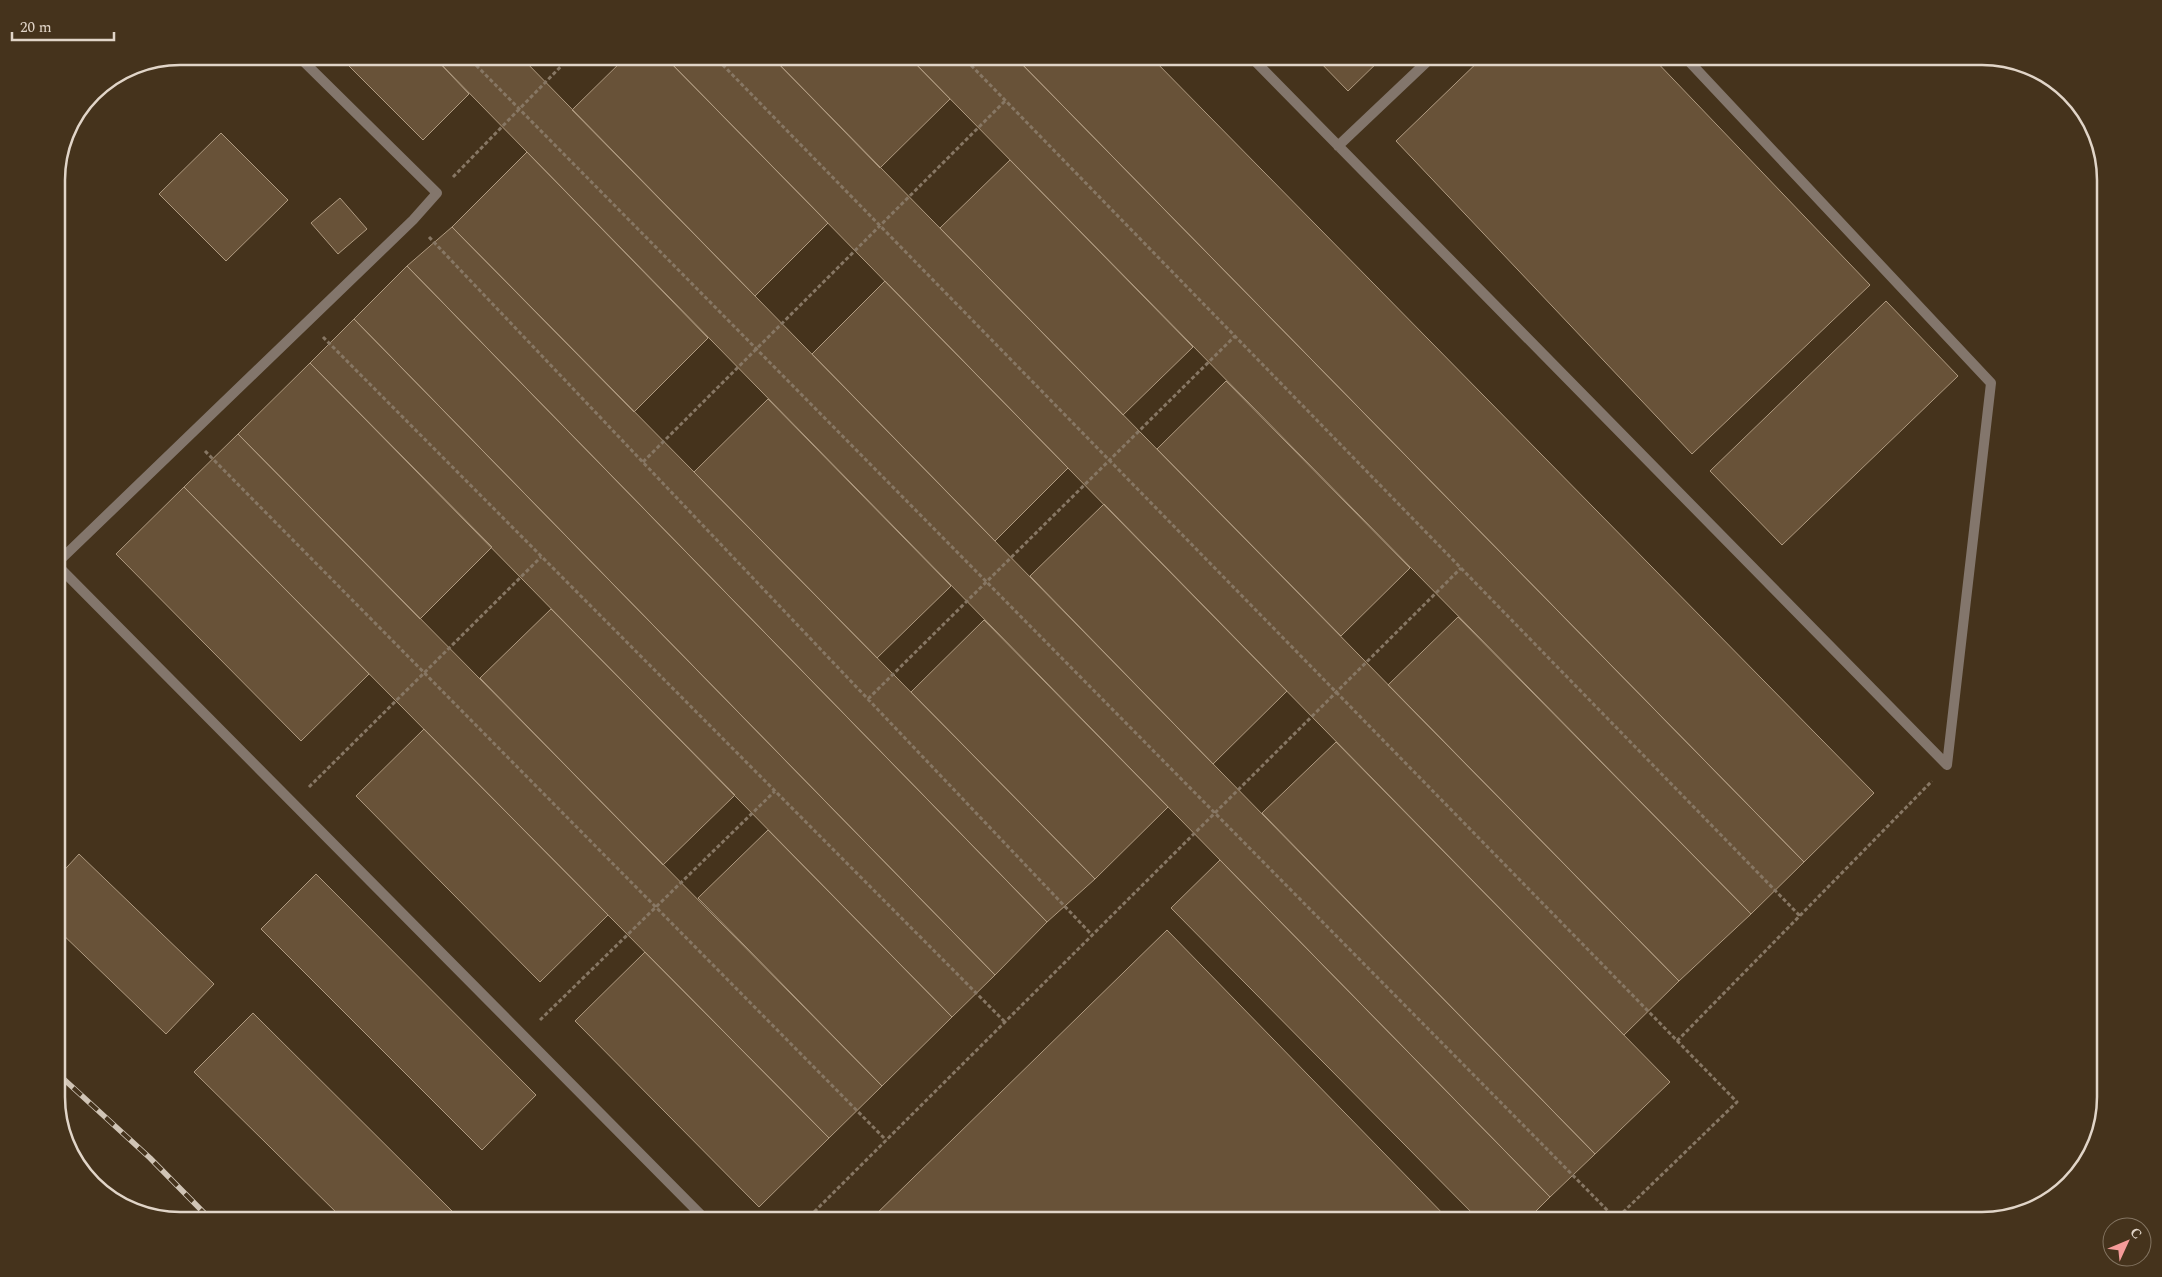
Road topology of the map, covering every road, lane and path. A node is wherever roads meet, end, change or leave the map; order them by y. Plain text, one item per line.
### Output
1 (307, 65) edge
2 (476, 65) edge
3 (562, 65) edge
4 (723, 65) edge
5 (971, 65) edge
6 (1259, 65) edge
7 (1424, 65) edge
8 (1692, 65) edge
9 (1006, 101) junction
10 (519, 109) junction
11 (1338, 146) junction
12 (437, 193) junction
13 (413, 220) junction
14 (880, 226) junction
15 (308, 322) junction
16 (1235, 336) junction
17 (756, 349) junction
18 (189, 435) junction
19 (1109, 460) junction
20 (643, 462) junction
21 (65, 555) edge
22 (542, 557) junction
23 (1461, 568) junction
24 (65, 573) edge
25 (986, 582) junction
26 (424, 673) junction
27 (1336, 692) junction
28 (868, 699) junction
29 (1947, 765) junction
30 (775, 791) junction
31 (293, 803) junction
32 (1215, 813) junction
33 (656, 907) junction
34 (1800, 916) junction
35 (1092, 935) junction
36 (1004, 1022) junction
37 (524, 1036) junction
38 (1677, 1041) junction
39 (886, 1140) junction
40 (698, 1212) edge
41 (814, 1212) edge
42 (1609, 1212) edge
43 (1623, 1212) edge

1 - 12 lane
2 - 10 path
3 - 10 path
4 - 14 path
5 - 9 path
6 - 11 lane
7 - 11 lane
8 - 29 lane
9 - 14 path
9 - 16 path
10 - 12 path
10 - 17 path
11 - 29 lane
12 - 13 lane
13 - 15 lane
13 - 20 path
14 - 17 path
14 - 19 path
15 - 18 lane
15 - 22 path
16 - 19 path
16 - 23 path
17 - 20 path
17 - 25 path
18 - 21 lane
18 - 26 path
19 - 25 path
19 - 27 path
20 - 28 path
22 - 26 path
22 - 30 path
23 - 27 path
23 - 34 path
24 - 31 lane
25 - 28 path
25 - 32 path
26 - 31 path
26 - 33 path
27 - 32 path
27 - 38 path
28 - 35 path
29 - 34 path
30 - 33 path
30 - 36 path
31 - 37 lane
32 - 35 path
32 - 42 path
33 - 37 path
33 - 39 path
34 - 38 path
35 - 36 path
36 - 39 path
37 - 40 lane
38 - 43 path
39 - 41 path

